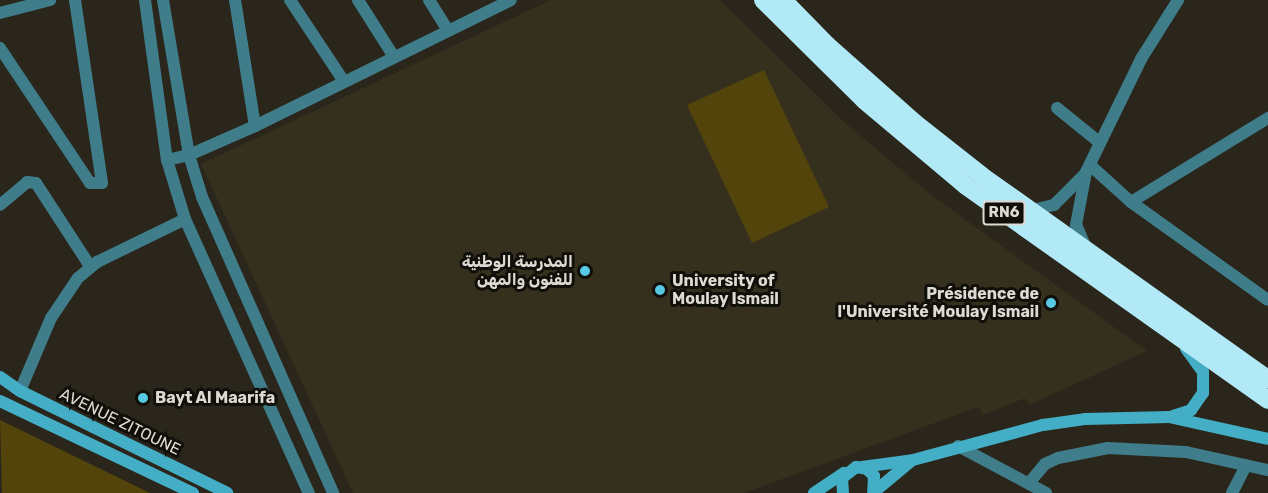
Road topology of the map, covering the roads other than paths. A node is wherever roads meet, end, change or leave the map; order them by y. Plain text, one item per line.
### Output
1 (50, 0) edge
2 (75, 0) edge
3 (145, 0) edge
4 (163, 0) edge
5 (235, 0) edge
6 (290, 0) edge
7 (358, 0) edge
8 (429, 0) edge
9 (511, 0) edge
10 (763, 0) edge
11 (783, 0) edge
12 (1178, 0) edge
13 (0, 13) edge
14 (448, 30) junction
15 (0, 48) edge
16 (394, 57) junction
17 (343, 80) junction
18 (1057, 108) dead end
19 (1266, 121) edge
20 (255, 126) junction
21 (1100, 142) junction
22 (189, 155) junction
23 (167, 160) junction
24 (1088, 168) junction
25 (1131, 202) junction
26 (0, 204) edge
27 (1032, 210) junction
28 (185, 219) junction
29 (1088, 250) junction
30 (90, 266) junction
31 (1268, 300) edge
32 (1171, 332) junction
33 (0, 376) edge
34 (1268, 379) edge
35 (20, 391) junction
36 (1268, 400) edge
37 (0, 401) edge
38 (1169, 417) junction
39 (1268, 439) edge
40 (958, 446) junction
41 (913, 460) junction
42 (1246, 465) junction
43 (861, 467) junction
44 (1268, 470) edge
45 (845, 472) junction
46 (1029, 483) junction
47 (874, 492) edge
48 (193, 493) edge
49 (227, 493) edge
50 (309, 493) edge
51 (333, 493) edge
52 (814, 493) edge
53 (843, 493) edge
54 (1046, 493) edge
55 (1232, 493) edge

1 - 13 street
2 - 15 street
3 - 23 street
4 - 22 street
5 - 20 street
6 - 17 street
7 - 16 street
8 - 14 street
9 - 14 street
10 - 32 highway, RN6
11 - 27 highway, RN6
12 - 21 street
14 - 16 street
16 - 17 street
17 - 20 street
18 - 21 street
19 - 25 street
20 - 22 street
21 - 24 street
22 - 23 street
22 - 51 street
23 - 28 street
24 - 25 street
24 - 27 street
24 - 29 street
25 - 31 street
26 - 30 street
27 - 29 highway, RN6
28 - 30 street
28 - 50 street
29 - 34 highway, RN6
30 - 35 street
32 - 36 highway, RN6
32 - 38 street
33 - 35 street, AVENUE ZITOUNE
35 - 49 street, AVENUE ZITOUNE
37 - 48 street, AVENUE ZITOUNE
38 - 39 street
38 - 40 street
40 - 41 street
40 - 46 street
41 - 43 street
41 - 47 street
42 - 44 street
42 - 46 street
42 - 55 street
43 - 45 street
43 - 47 street
45 - 52 street
45 - 53 street
46 - 54 street

